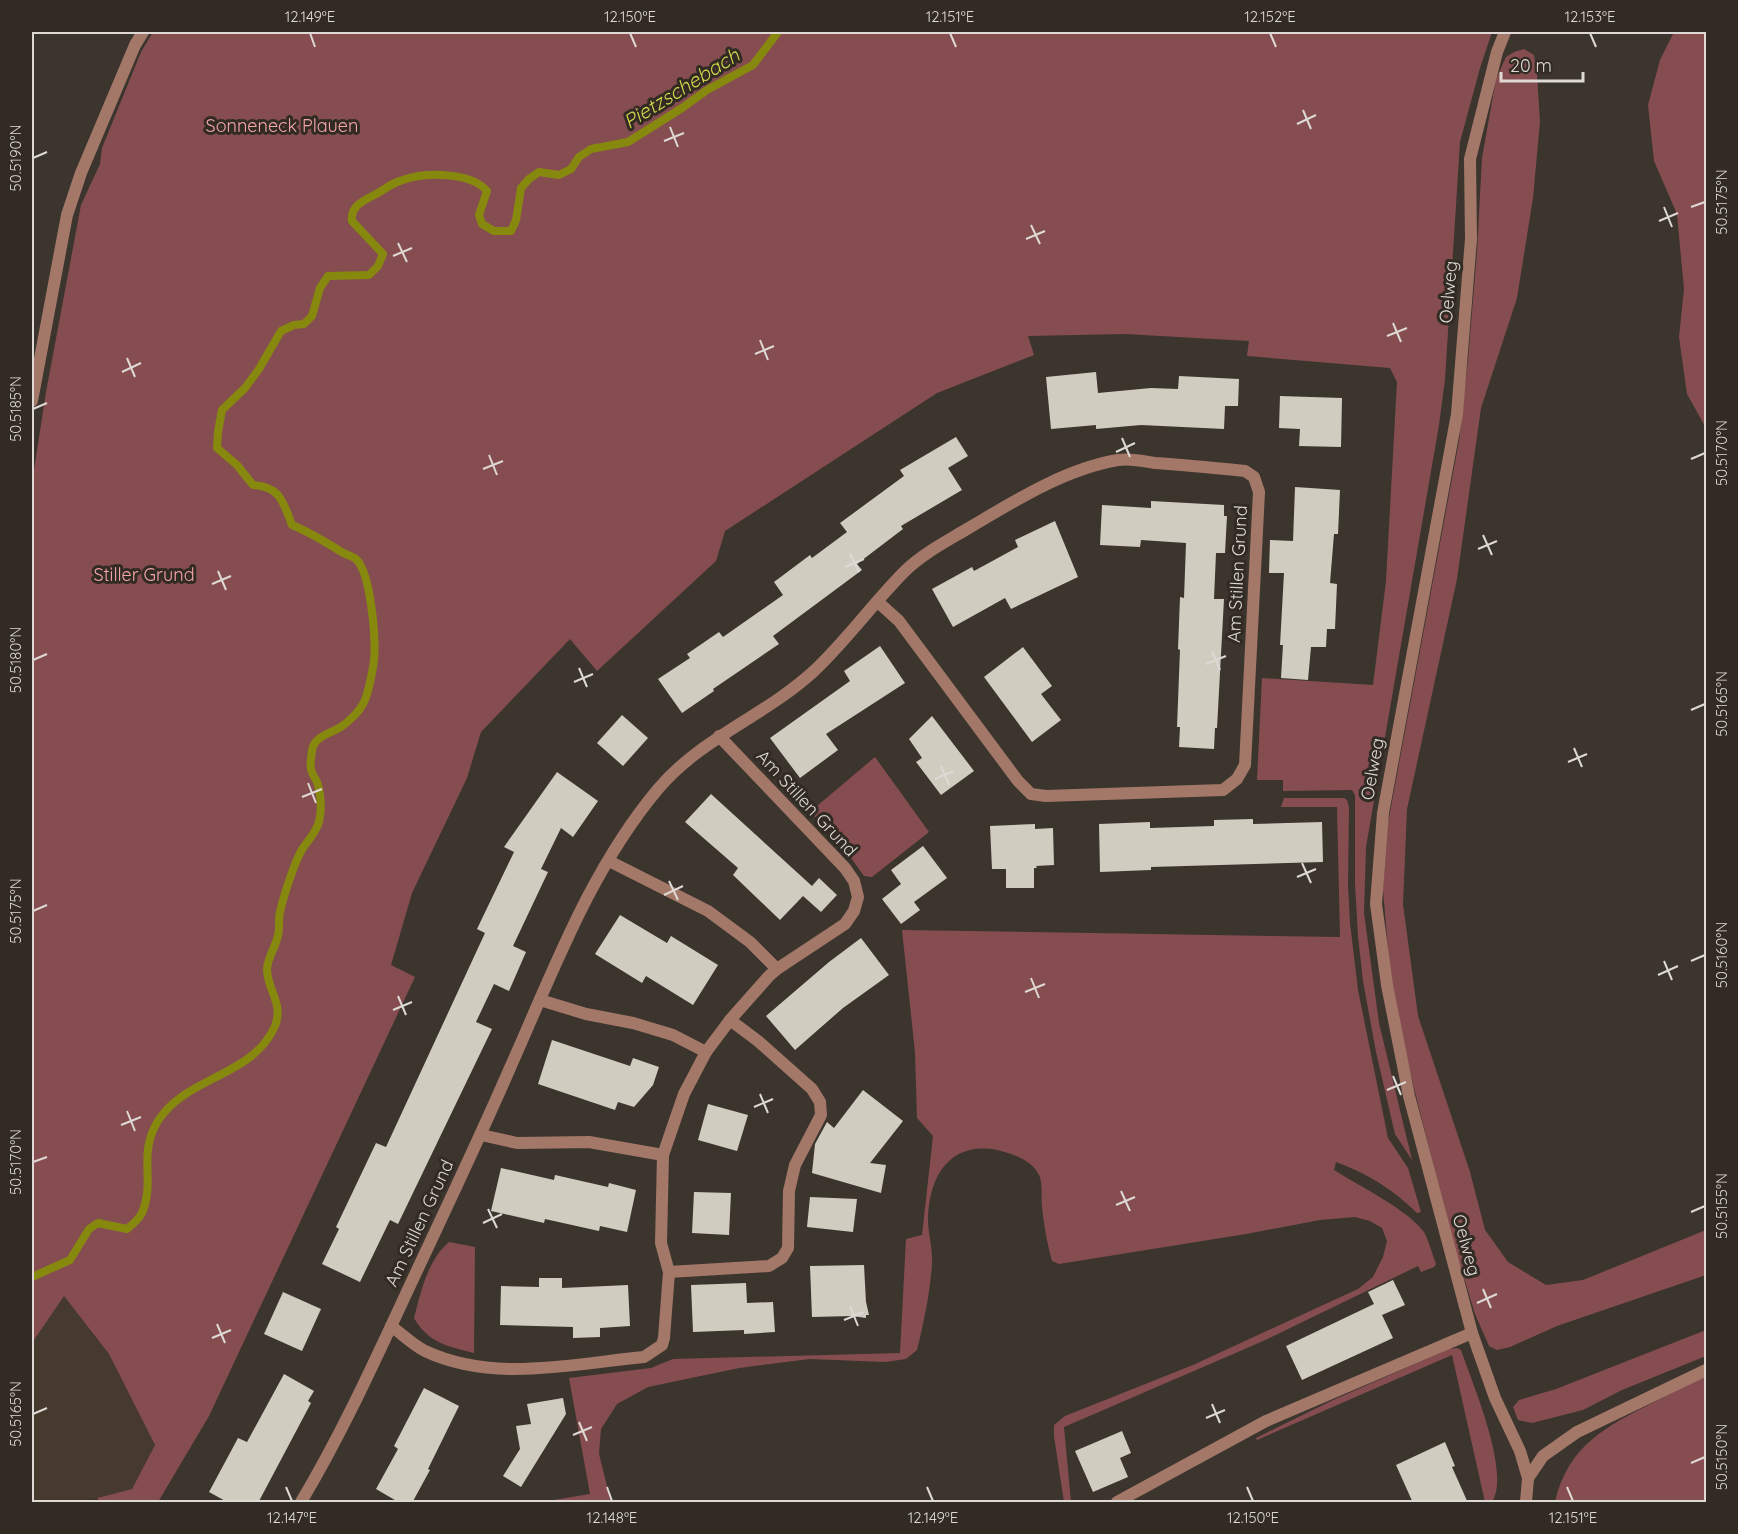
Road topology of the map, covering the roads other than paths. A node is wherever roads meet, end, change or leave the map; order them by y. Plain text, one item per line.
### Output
1 (143, 32) edge
2 (1505, 32) edge
3 (32, 401) edge
4 (878, 602) junction
5 (719, 736) junction
6 (609, 861) junction
7 (777, 969) junction
8 (540, 1000) junction
9 (730, 1020) junction
10 (706, 1052) junction
11 (481, 1135) junction
12 (663, 1155) junction
13 (669, 1272) junction
14 (391, 1326) junction
15 (1472, 1334) junction
16 (1707, 1370) edge
17 (1528, 1478) junction
18 (301, 1503) edge
19 (1117, 1503) edge
20 (1526, 1503) edge

1 - 3 street
2 - 15 street, Oelweg
4 - 4 street, Am Stillen Grund
4 - 5 street, Am Stillen Grund
5 - 6 street, Am Stillen Grund
5 - 7 street, Am Stillen Grund
6 - 7 street
6 - 8 street, Am Stillen Grund
7 - 9 street, Am Stillen Grund
8 - 10 street
8 - 11 street, Am Stillen Grund
9 - 10 street, Am Stillen Grund
9 - 13 street
10 - 12 street, Am Stillen Grund
11 - 12 street
11 - 14 street, Am Stillen Grund
12 - 13 street, Am Stillen Grund
13 - 14 street, Am Stillen Grund
14 - 18 street, Am Stillen Grund
15 - 17 street, Oelweg
15 - 19 street
16 - 17 street
17 - 20 street, Oelweg

